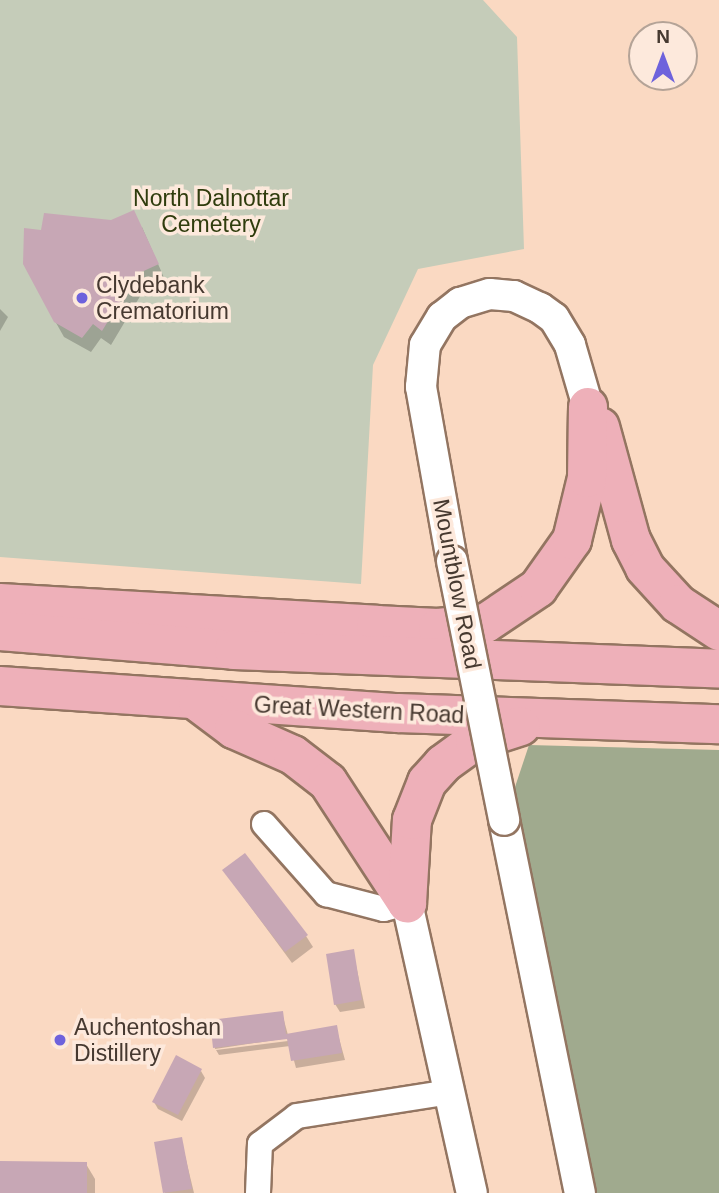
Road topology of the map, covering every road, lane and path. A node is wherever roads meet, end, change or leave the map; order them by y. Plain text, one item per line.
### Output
1 (588, 407) junction
2 (0, 603) edge
3 (0, 631) edge
4 (719, 631) edge
5 (719, 669) edge
6 (0, 686) edge
7 (197, 701) junction
8 (544, 719) junction
9 (719, 724) edge
10 (264, 824) dead end
11 (407, 903) junction
12 (450, 1091) junction
13 (258, 1193) edge
14 (472, 1193) edge
15 (580, 1193) edge

1 - 2 main road
1 - 4 main road
1 - 15 street, Mountblow Road, bridge
3 - 5 main road
6 - 7 main road, Great Western Road
7 - 8 main road, Great Western Road
7 - 11 main road
8 - 9 main road, Great Western Road
8 - 11 main road
10 - 11 street
11 - 12 street
12 - 13 street
12 - 14 street

